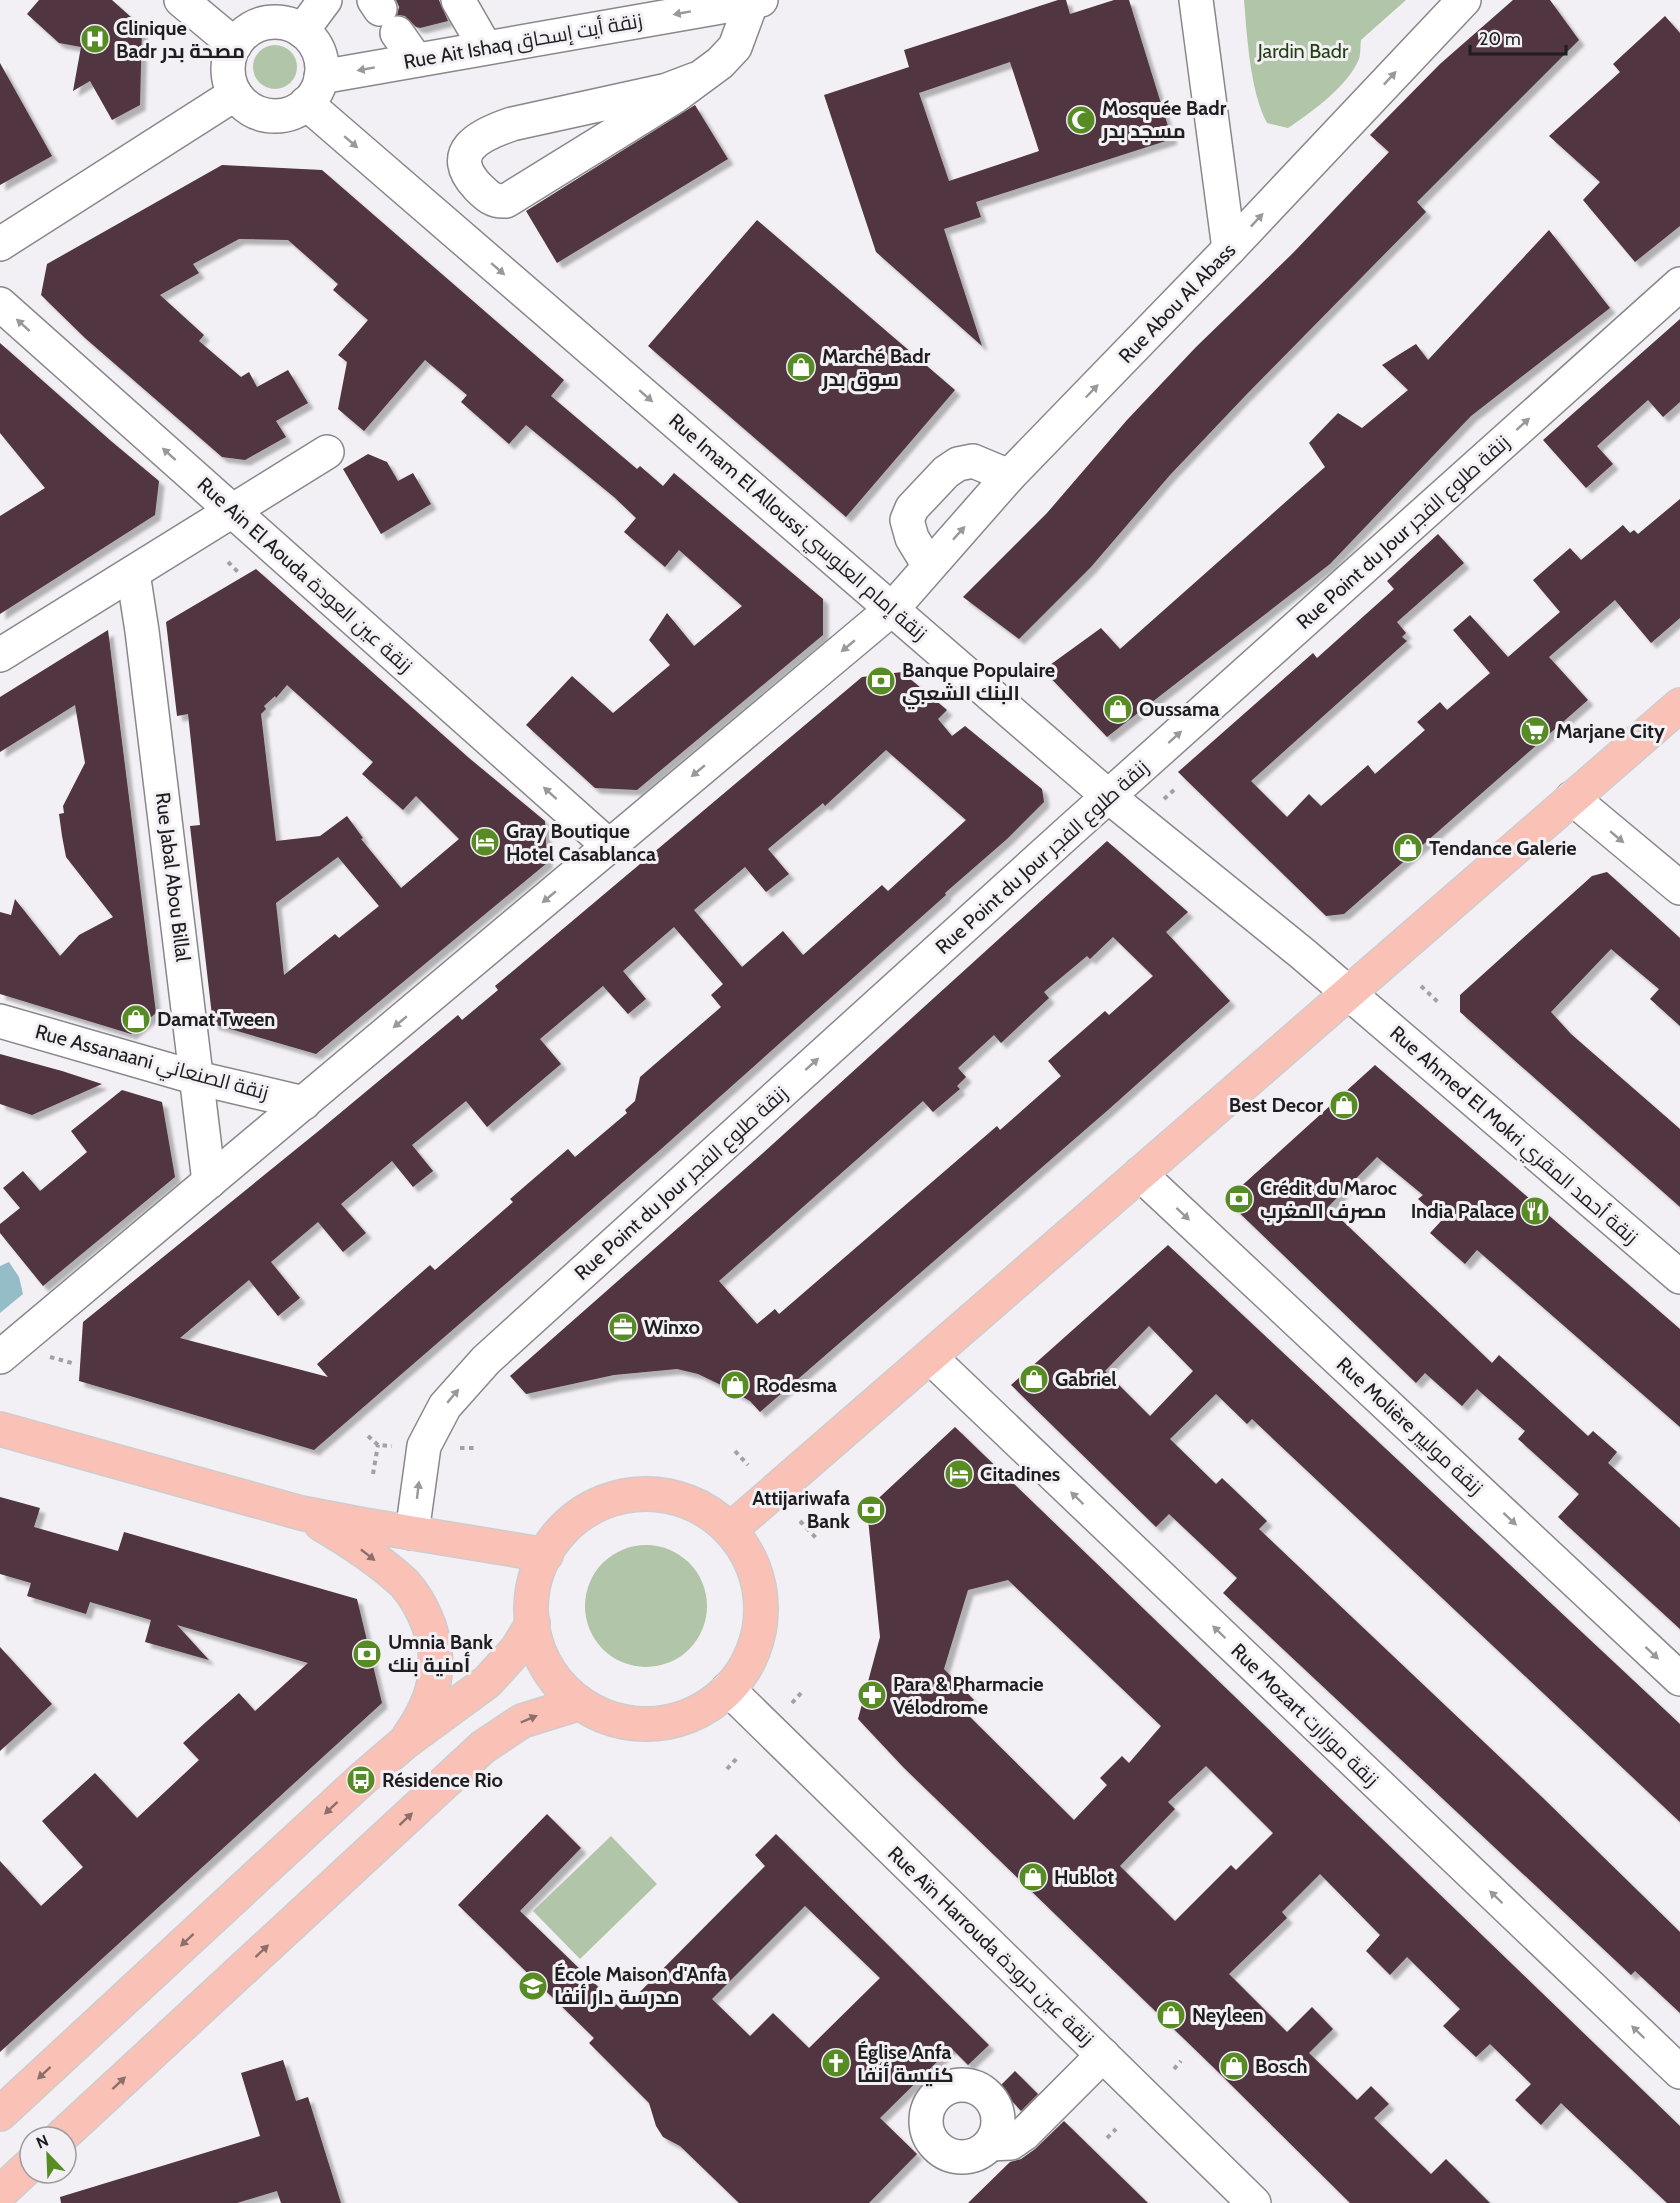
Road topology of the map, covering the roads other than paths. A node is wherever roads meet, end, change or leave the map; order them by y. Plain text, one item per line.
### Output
1 (181, 0) edge
2 (325, 0) edge
3 (458, 0) edge
4 (1196, 0) edge
5 (1464, 0) edge
6 (756, 1) edge
7 (384, 14) edge
8 (302, 31) junction
9 (235, 45) junction
10 (485, 47) junction
11 (416, 60) junction
12 (696, 79) junction
13 (314, 90) junction
14 (235, 94) junction
15 (0, 244) edge
16 (1229, 249) junction
17 (1680, 284) edge
18 (0, 304) edge
19 (327, 452) dead end
20 (1009, 476) junction
21 (234, 510) junction
22 (929, 566) junction
23 (133, 573) junction
24 (892, 608) junction
25 (0, 655) edge
26 (1680, 705) edge
27 (1108, 796) junction
28 (1572, 798) junction
29 (609, 846) junction
30 (1680, 888) edge
31 (1349, 993) junction
32 (0, 1021) edge
33 (197, 1078) junction
34 (304, 1103) junction
35 (1140, 1174) junction
36 (209, 1182) junction
37 (1680, 1277) edge
38 (0, 1357) edge
39 (930, 1357) junction
40 (0, 1429) edge
41 (301, 1513) junction
42 (730, 1530) junction
43 (412, 1533) junction
44 (546, 1555) junction
45 (533, 1623) junction
46 (1680, 1679) edge
47 (728, 1689) junction
48 (580, 1703) junction
49 (404, 1743) junction
50 (1103, 2055) junction
51 (1680, 2072) edge
52 (0, 2114) edge
53 (74, 2125) edge
54 (990, 2144) dead end
55 (18, 2176) edge
56 (0, 2193) edge
57 (1254, 2203) edge

1 - 9 street
2 - 8 street
3 - 10 street
4 - 16 street
16 -> 5 street, Rue Abou Al Abass
6 -> 10 street, Rue Ait Ishaq زنقة أيت إسحاق
6 - 12 street
7 - 11 street
8 - 9 street
8 - 13 street
9 - 14 street
10 - 11 street, Rue Ait Ishaq زنقة أيت إسحاق
11 -> 13 street, Rue Ait Ishaq زنقة أيت إسحاق
12 - 12 street
13 - 14 street
13 -> 24 street, Rue Imam El Alloussi زنقة إمام العلوسي
14 - 15 street
20 -> 16 street, Rue Abou Al Abass
27 -> 17 street, Rue Point du Jour زنقة طلوع الفجر
21 -> 18 street, Rue Ain El Aouda زنقة عين العودة
19 - 21 street
22 -> 20 street, Rue Abou Al Abass
20 - 22 street
21 - 23 street
29 -> 21 street, Rue Ain El Aouda زنقة عين العودة
22 - 24 street, Rue Abou Al Abass
23 - 25 street
23 - 33 street, Rue Jabal Abou Billal
24 - 27 street, Rue Imam El Alloussi زنقة إمام العلوسي
24 -> 29 street, Rue Abou Al Abass
26 - 28 main road
27 - 31 street, Rue Imam El Alloussi زنقة إمام العلوسي
43 -> 27 street, Rue Point du Jour زنقة طلوع الفجر
28 -> 30 street
28 - 31 main road
29 -> 34 street, Rue Abou Al Abass
31 - 35 main road
31 - 37 street, Rue Ahmed El Mokri زنقة أحمد المقري
32 - 33 street, Rue Assanaani زنقة الصنعاني
33 - 34 street, Rue Assanaani زنقة الصنعاني
33 - 36 street, Rue Jabal Abou Billal
34 - 36 street, Rue Abou Al Abass
35 - 39 main road
35 -> 46 street, Rue Molière زنقة موليير
36 - 38 street, Rue Abou Al Abass
39 - 42 main road
51 -> 39 street, Rue Mozart زنقة موزارت
40 - 41 main road
41 - 43 main road
41 -> 49 main road
42 - 44 main road
42 - 47 main road
43 - 44 main road
44 - 45 main road
45 - 48 main road
45 - 49 main road
47 - 48 main road
47 - 50 street, Rue Aïn Harrouda زنقة عين حرودة
53 -> 48 main road
49 -> 52 main road
50 - 54 street
50 - 57 street, Rue Aïn Harrouda زنقة عين حرودة
55 - 56 main road

